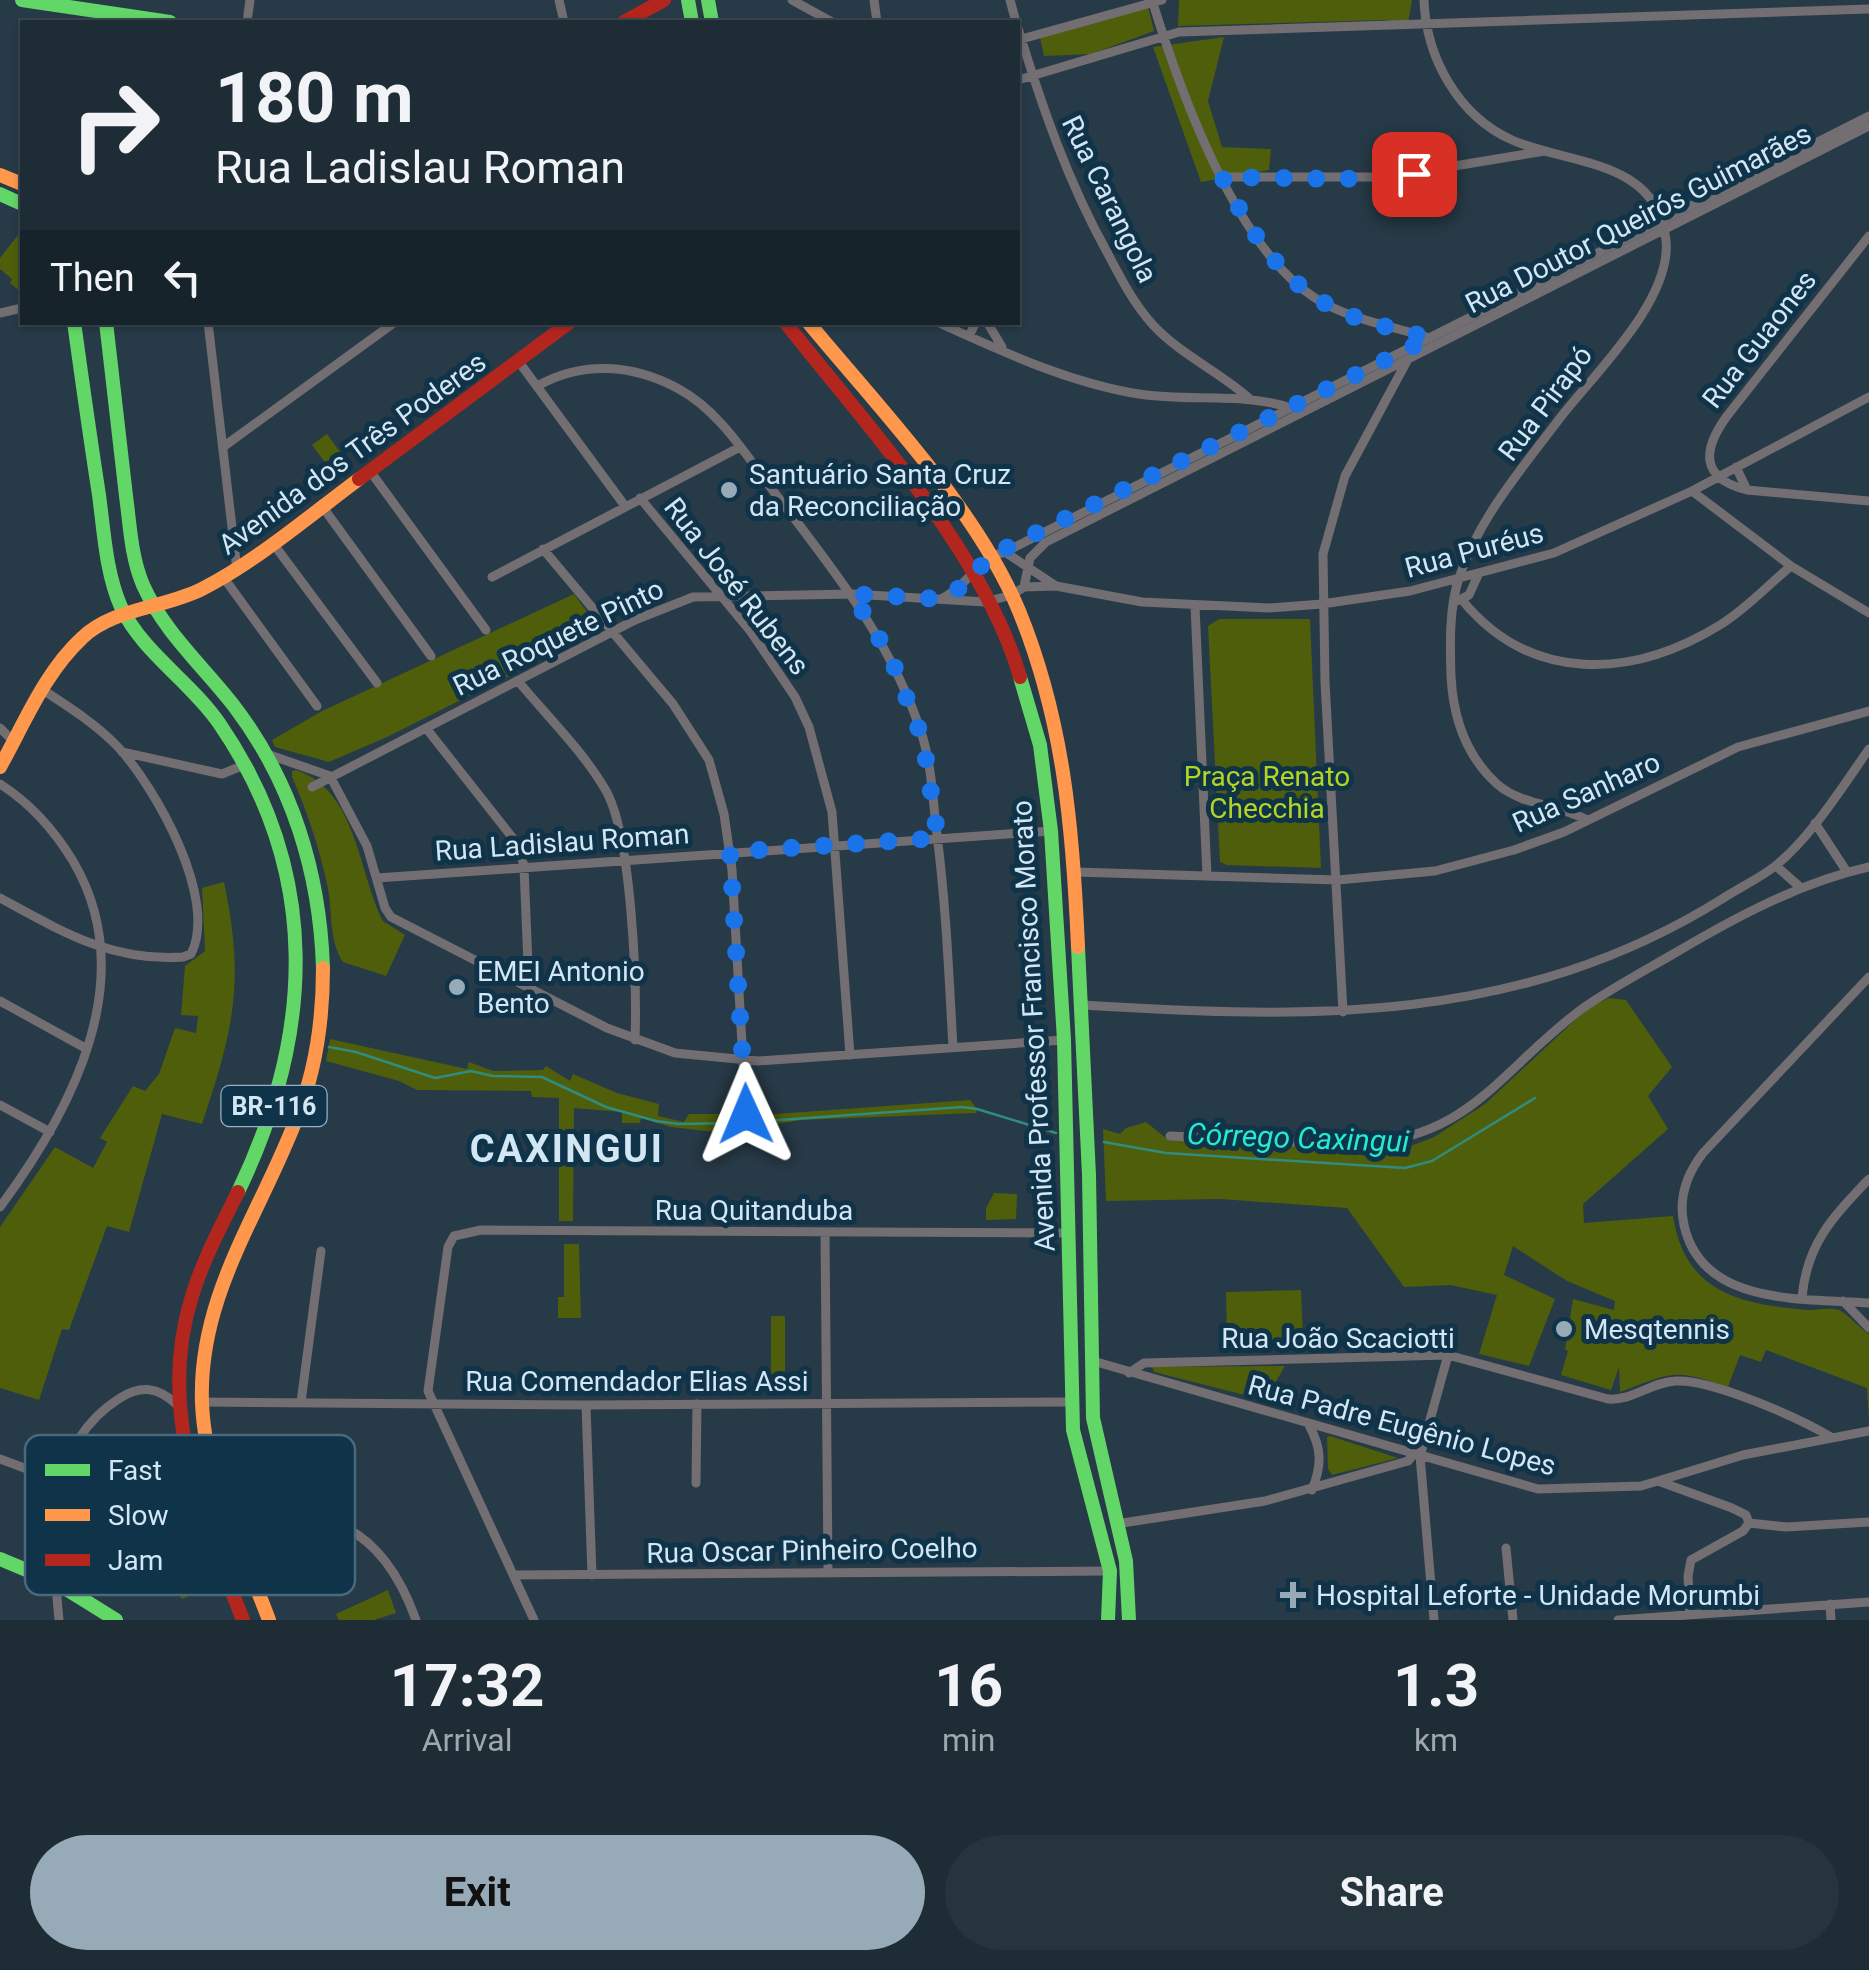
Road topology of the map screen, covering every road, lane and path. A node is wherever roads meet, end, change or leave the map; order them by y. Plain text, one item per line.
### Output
1 (22, 0) edge
2 (664, 0) edge
3 (792, 0) edge
4 (874, 0) edge
5 (1424, 0) edge
6 (1156, 1) edge
7 (1869, 9) edge
8 (876, 18) edge
9 (157, 20) edge
10 (628, 20) edge
11 (828, 20) edge
12 (1425, 23) junction
13 (1164, 35) junction
14 (1020, 40) edge
15 (1020, 43) edge
16 (1030, 76) junction
17 (1020, 79) edge
18 (1869, 116) edge
19 (1869, 126) edge
20 (1548, 151) junction
21 (1222, 177) junction
22 (1663, 227) junction
23 (1869, 236) edge
24 (74, 325) edge
25 (106, 325) edge
26 (208, 325) edge
27 (391, 325) edge
28 (566, 325) edge
29 (788, 325) edge
30 (810, 325) edge
31 (947, 325) edge
32 (974, 325) edge
33 (989, 325) edge
34 (969, 336) junction
35 (1434, 341) junction
36 (1004, 350) junction
37 (1409, 355) junction
38 (518, 362) junction
39 (1375, 371) junction
40 (538, 385) junction
41 (1390, 396) junction
42 (1869, 397) edge
43 (1255, 400) junction
44 (1292, 411) junction
45 (1276, 414) junction
46 (740, 446) junction
47 (223, 448) junction
48 (1736, 467) junction
49 (370, 471) junction
50 (1719, 476) junction
51 (1692, 490) junction
52 (1747, 490) junction
53 (640, 498) junction
54 (1869, 501) edge
55 (322, 506) junction
56 (625, 506) junction
57 (272, 542) junction
58 (543, 549) junction
59 (998, 554) junction
60 (1791, 566) junction
61 (1026, 567) junction
62 (975, 572) junction
63 (231, 574) junction
64 (1479, 574) junction
65 (492, 577) dead end
66 (1458, 579) junction
67 (1056, 586) junction
68 (1018, 591) junction
69 (717, 594) junction
70 (852, 594) junction
71 (941, 599) junction
72 (991, 601) junction
73 (1458, 601) junction
74 (1322, 604) junction
75 (1195, 606) junction
76 (154, 608) junction
77 (1869, 613) edge
78 (126, 616) junction
79 (486, 630) dead end
80 (614, 632) junction
81 (432, 656) dead end
82 (518, 681) junction
83 (376, 684) dead end
84 (43, 690) junction
85 (317, 706) dead end
86 (1869, 711) edge
87 (0, 728) edge
88 (426, 728) junction
89 (14, 742) junction
90 (1869, 749) edge
91 (122, 752) junction
92 (265, 753) junction
93 (244, 764) junction
94 (0, 767) edge
95 (330, 776) junction
96 (0, 784) edge
97 (312, 788) dead end
98 (1588, 820) junction
99 (1815, 822) junction
100 (1051, 831) junction
101 (938, 838) junction
102 (834, 845) junction
103 (730, 852) junction
104 (624, 860) junction
105 (524, 866) junction
106 (1776, 866) junction
107 (1869, 867) edge
108 (1075, 872) junction
109 (1846, 872) junction
110 (1207, 876) junction
111 (377, 878) junction
112 (1338, 880) junction
113 (1801, 888) junction
114 (0, 898) edge
115 (1691, 918) junction
116 (1701, 937) junction
117 (102, 950) junction
118 (1869, 977) edge
119 (529, 989) junction
120 (0, 1001) edge
121 (1082, 1005) junction
122 (1343, 1012) junction
123 (635, 1040) junction
124 (1064, 1040) junction
125 (953, 1048) junction
126 (88, 1049) junction
127 (850, 1056) junction
128 (746, 1061) junction
129 (0, 1105) edge
130 (746, 1114) dead end
131 (50, 1132) junction
132 (1170, 1136) dead end
133 (1869, 1179) edge
134 (0, 1207) edge
135 (825, 1233) junction
136 (1068, 1233) junction
137 (321, 1251) dead end
138 (1802, 1297) junction
139 (1843, 1301) junction
140 (1869, 1304) edge
141 (1869, 1328) edge
142 (1448, 1355) junction
143 (1092, 1360) junction
144 (1129, 1373) junction
145 (202, 1402) junction
146 (301, 1402) junction
147 (433, 1402) junction
148 (1072, 1402) junction
149 (696, 1404) junction
150 (826, 1404) junction
151 (586, 1405) junction
152 (178, 1406) junction
153 (1309, 1425) junction
154 (1326, 1430) junction
155 (1869, 1430) edge
156 (83, 1435) edge
157 (183, 1435) edge
158 (206, 1435) edge
159 (1831, 1437) junction
160 (1417, 1456) junction
161 (0, 1459) edge
162 (25, 1468) edge
163 (1658, 1481) junction
164 (696, 1483) dead end
165 (1329, 1485) junction
166 (1312, 1490) junction
167 (1118, 1522) junction
168 (1750, 1522) junction
169 (1869, 1522) edge
170 (355, 1533) edge
171 (1102, 1534) junction
172 (1506, 1548) dead end
173 (0, 1558) edge
174 (25, 1569) edge
175 (828, 1570) junction
176 (1110, 1570) junction
177 (514, 1575) junction
178 (592, 1575) junction
179 (57, 1595) edge
180 (77, 1595) edge
181 (234, 1595) edge
182 (258, 1595) edge
183 (1869, 1602) edge
184 (1830, 1604) junction
185 (1690, 1614) junction
186 (1731, 1616) edge
187 (59, 1620) edge
188 (116, 1620) edge
189 (244, 1620) edge
190 (268, 1620) edge
191 (416, 1620) edge
192 (534, 1620) edge
193 (1108, 1620) edge
194 (1128, 1620) edge
195 (1434, 1620) edge
196 (1513, 1620) edge
197 (1618, 1620) edge
198 (1630, 1620) edge
199 (1831, 1620) edge

1 - 9 main road
2 - 10 main road
3 - 11 street
4 - 8 street
5 - 12 street
6 - 13 street
6 - 14 street
7 - 12 street
12 - 13 street
12 - 20 street
13 - 16 street
13 - 21 street
15 - 16 street, Rua Carangola
16 - 17 street
16 - 43 street, Rua Carangola
18 - 22 street, Rua Doutor Queirós Guimarães
19 - 22 street, Rua Doutor Queirós Guimarães
20 - 21 street
20 - 22 street
21 - 35 street
22 - 35 street, Rua Doutor Queirós Guimarães
22 - 66 street, Rua Pirapó
23 - 50 street, Rua Guaones
24 - 78 main road, BR-116
25 - 76 main road, BR-116
26 - 47 street
27 - 47 street
28 - 38 main road, Avenida dos Três Poderes
29 - 62 main road, Avenida Professor Francisco Morato
30 - 59 main road, Avenida Professor Francisco Morato
31 - 34 street
32 - 34 street
33 - 36 street
34 - 36 street
35 - 37 street, Rua Doutor Queirós Guimarães
36 - 43 street
37 - 39 street, Rua Doutor Queirós Guimarães
37 - 41 street
38 - 40 street
38 - 49 main road, Avenida dos Três Poderes
39 - 41 street
39 - 44 street, Rua Doutor Queirós Guimarães
40 - 46 street
40 - 56 street
41 - 74 street
42 - 48 street, Rua Puréus
43 - 44 street
43 - 45 street, Rua Carangola
44 - 45 street, Rua Doutor Queirós Guimarães
44 - 61 street, Rua Doutor Queirós Guimarães
45 - 59 street, Rua Doutor Queirós Guimarães
46 - 53 street
46 - 70 street
47 - 63 street
48 - 50 street, Rua Puréus
48 - 52 street
49 - 55 main road, Avenida dos Três Poderes
49 - 79 street
50 - 51 street, Rua Puréus
50 - 52 street
51 - 60 street
51 - 64 street, Rua Puréus
52 - 54 street
53 - 56 street
53 - 69 street, Rua José Rubens
55 - 57 main road, Avenida dos Três Poderes
55 - 81 street
56 - 58 street
57 - 63 main road, Avenida dos Três Poderes
57 - 83 street
58 - 65 street
58 - 80 street
59 - 61 street, Rua Puréus
59 - 62 street
59 - 68 main road, Avenida Professor Francisco Morato
60 - 73 street
60 - 77 street
61 - 67 street, Rua Puréus
61 - 68 street
62 - 71 street
62 - 72 main road, Avenida Professor Francisco Morato
63 - 76 main road, Avenida dos Três Poderes
63 - 85 street
64 - 66 street, Rua Puréus
64 - 73 street, Rua Pirapó
66 - 73 street, Rua Pirapó
66 - 74 street, Rua Puréus
67 - 68 street, Rua Puréus
67 - 75 street, Rua Puréus
68 - 72 street, Rua Roquete Pinto
68 - 108 main road, Avenida Professor Francisco Morato
69 - 70 street, Rua Roquete Pinto
69 - 80 street, Rua Roquete Pinto
69 - 102 street, Rua José Rubens
70 - 71 street, Rua Roquete Pinto
70 - 101 street
71 - 72 street, Rua Roquete Pinto
72 - 100 main road, Avenida Professor Francisco Morato
73 - 98 street, Rua Pirapó
74 - 75 street, Rua Puréus
74 - 112 street
75 - 110 street
76 - 78 main road, Avenida dos Três Poderes
76 - 92 main road, BR-116
78 - 84 main road, Avenida dos Três Poderes
78 - 93 main road, BR-116
80 - 82 street, Rua Roquete Pinto
80 - 103 street
82 - 88 street, Rua Roquete Pinto
82 - 104 street
84 - 89 main road, Avenida dos Três Poderes
84 - 91 street
86 - 98 street, Rua Sanharo
87 - 89 street
88 - 95 street, Rua Roquete Pinto
88 - 105 street
89 - 94 main road, Avenida dos Três Poderes
90 - 99 street
91 - 93 street
91 - 117 street
92 - 95 street
92 - 145 main road, BR-116
93 - 152 main road, BR-116
95 - 97 street, Rua Roquete Pinto
95 - 111 street
96 - 117 street
98 - 112 street, Rua Sanharo
99 - 106 street
99 - 109 street
100 - 101 street, Rua Ladislau Roman
100 - 124 main road, Avenida Professor Francisco Morato
101 - 102 street, Rua Ladislau Roman
101 - 125 street
102 - 103 street, Rua Ladislau Roman
102 - 127 street, Rua José Rubens
103 - 104 street, Rua Ladislau Roman
103 - 128 street
104 - 105 street, Rua Ladislau Roman
104 - 123 street
105 - 111 street, Rua Ladislau Roman
105 - 119 street
106 - 113 street
106 - 115 street
107 - 109 street
108 - 110 street, Rua Sanharo
108 - 121 main road, Avenida Professor Francisco Morato
109 - 113 street
110 - 112 street, Rua Sanharo
111 - 119 street
112 - 122 street
113 - 116 street
114 - 117 street
115 - 116 street
115 - 122 street
116 - 132 street
117 - 126 street
118 - 138 street
119 - 123 street
120 - 126 street
121 - 122 street
121 - 143 main road, Avenida Professor Francisco Morato
123 - 128 street
124 - 125 street
124 - 136 main road, Avenida Professor Francisco Morato
125 - 127 street
126 - 131 street
127 - 128 street
128 - 130 street
129 - 131 street
131 - 134 street
133 - 138 street
135 - 136 street, Rua Quitanduba
135 - 147 street, Rua Quitanduba
135 - 150 street
136 - 148 main road, Avenida Professor Francisco Morato
137 - 146 street
138 - 139 street
139 - 140 street
139 - 141 street
142 - 144 street, Rua João Scaciotti
142 - 159 street, Rua João Scaciotti
142 - 160 street
143 - 144 street, Rua Padre Eugênio Lopes
143 - 167 main road, Avenida Professor Francisco Morato
144 - 153 street, Rua Padre Eugênio Lopes
145 - 146 street, Rua Comendador Elias Assi
145 - 158 main road, BR-116
146 - 147 street, Rua Comendador Elias Assi
147 - 151 street, Rua Comendador Elias Assi
147 - 177 street
148 - 150 street, Rua Comendador Elias Assi
148 - 171 main road, Avenida Professor Francisco Morato
149 - 150 street, Rua Comendador Elias Assi
149 - 151 street, Rua Comendador Elias Assi
149 - 164 street
150 - 175 street
151 - 178 street
152 - 156 street
152 - 157 main road, BR-116
153 - 154 street, Rua Padre Eugênio Lopes
153 - 166 street
154 - 160 street, Rua Padre Eugênio Lopes
154 - 165 street
155 - 159 street
159 - 163 street
160 - 163 street, Rua Padre Eugênio Lopes
160 - 165 street
160 - 195 street
161 - 162 street
163 - 168 street, Rua Padre Eugênio Lopes
165 - 166 street
166 - 167 street
167 - 171 street
167 - 194 main road, Avenida Professor Francisco Morato
168 - 169 street
168 - 185 street
170 - 191 street
171 - 176 main road, Avenida Professor Francisco Morato
172 - 196 street
173 - 174 main road
175 - 176 street, Rua Oscar Pinheiro Coelho
175 - 178 street, Rua Oscar Pinheiro Coelho
176 - 193 main road, Avenida Professor Francisco Morato
177 - 178 street, Rua Oscar Pinheiro Coelho
177 - 192 street
179 - 187 street
180 - 188 main road
181 - 189 main road, BR-116
182 - 190 main road, BR-116
183 - 184 street
184 - 186 street
184 - 199 street
185 - 186 street
185 - 198 street
197 - 198 street

